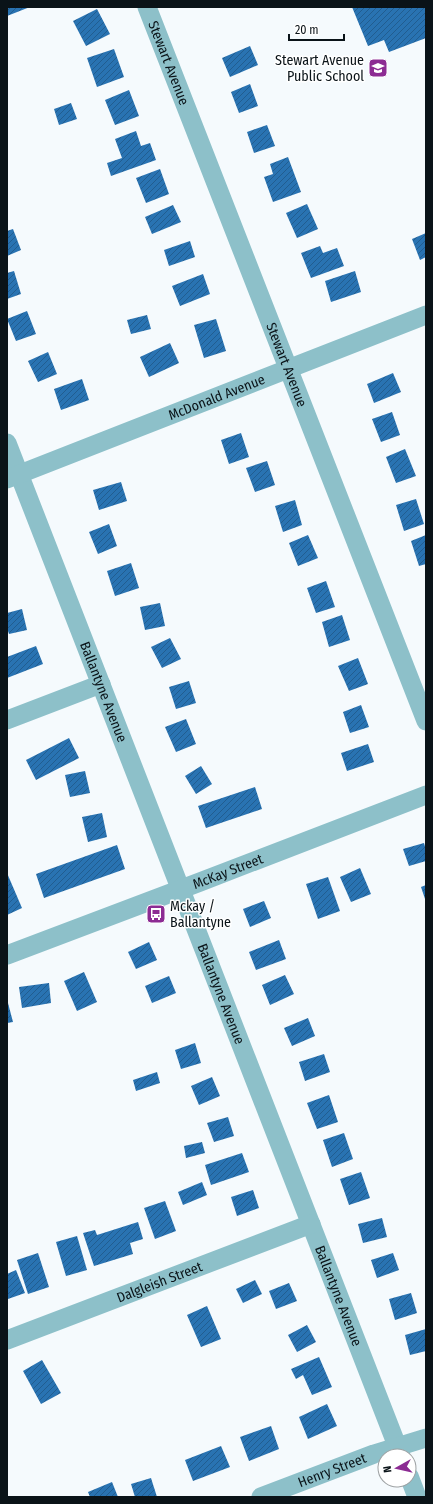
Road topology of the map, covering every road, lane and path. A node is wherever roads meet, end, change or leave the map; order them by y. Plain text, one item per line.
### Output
1 (147, 7) edge
2 (426, 315) edge
3 (289, 369) junction
4 (7, 443) edge
5 (13, 476) edge
6 (101, 684) junction
7 (7, 720) edge
8 (426, 722) edge
9 (426, 795) edge
10 (180, 889) junction
11 (7, 955) edge
12 (311, 1224) junction
13 (7, 1340) edge
14 (426, 1438) edge
15 (398, 1448) edge
16 (407, 1448) edge
17 (377, 1454) edge
18 (261, 1497) edge

1 - 3 street, Stewart Avenue
2 - 3 street, McDonald Avenue
3 - 5 street, McDonald Avenue
3 - 8 street, Stewart Avenue
4 - 5 street, Ballantyne Avenue
5 - 6 street, Ballantyne Avenue
6 - 7 street
6 - 10 street, Ballantyne Avenue
9 - 10 street, McKay Street
10 - 11 street, McKay Street
10 - 12 street, Ballantyne Avenue
12 - 13 street, Dalgleish Street
12 - 15 street, Ballantyne Avenue
14 - 16 street, Henry Street
17 - 18 street, Henry Street

